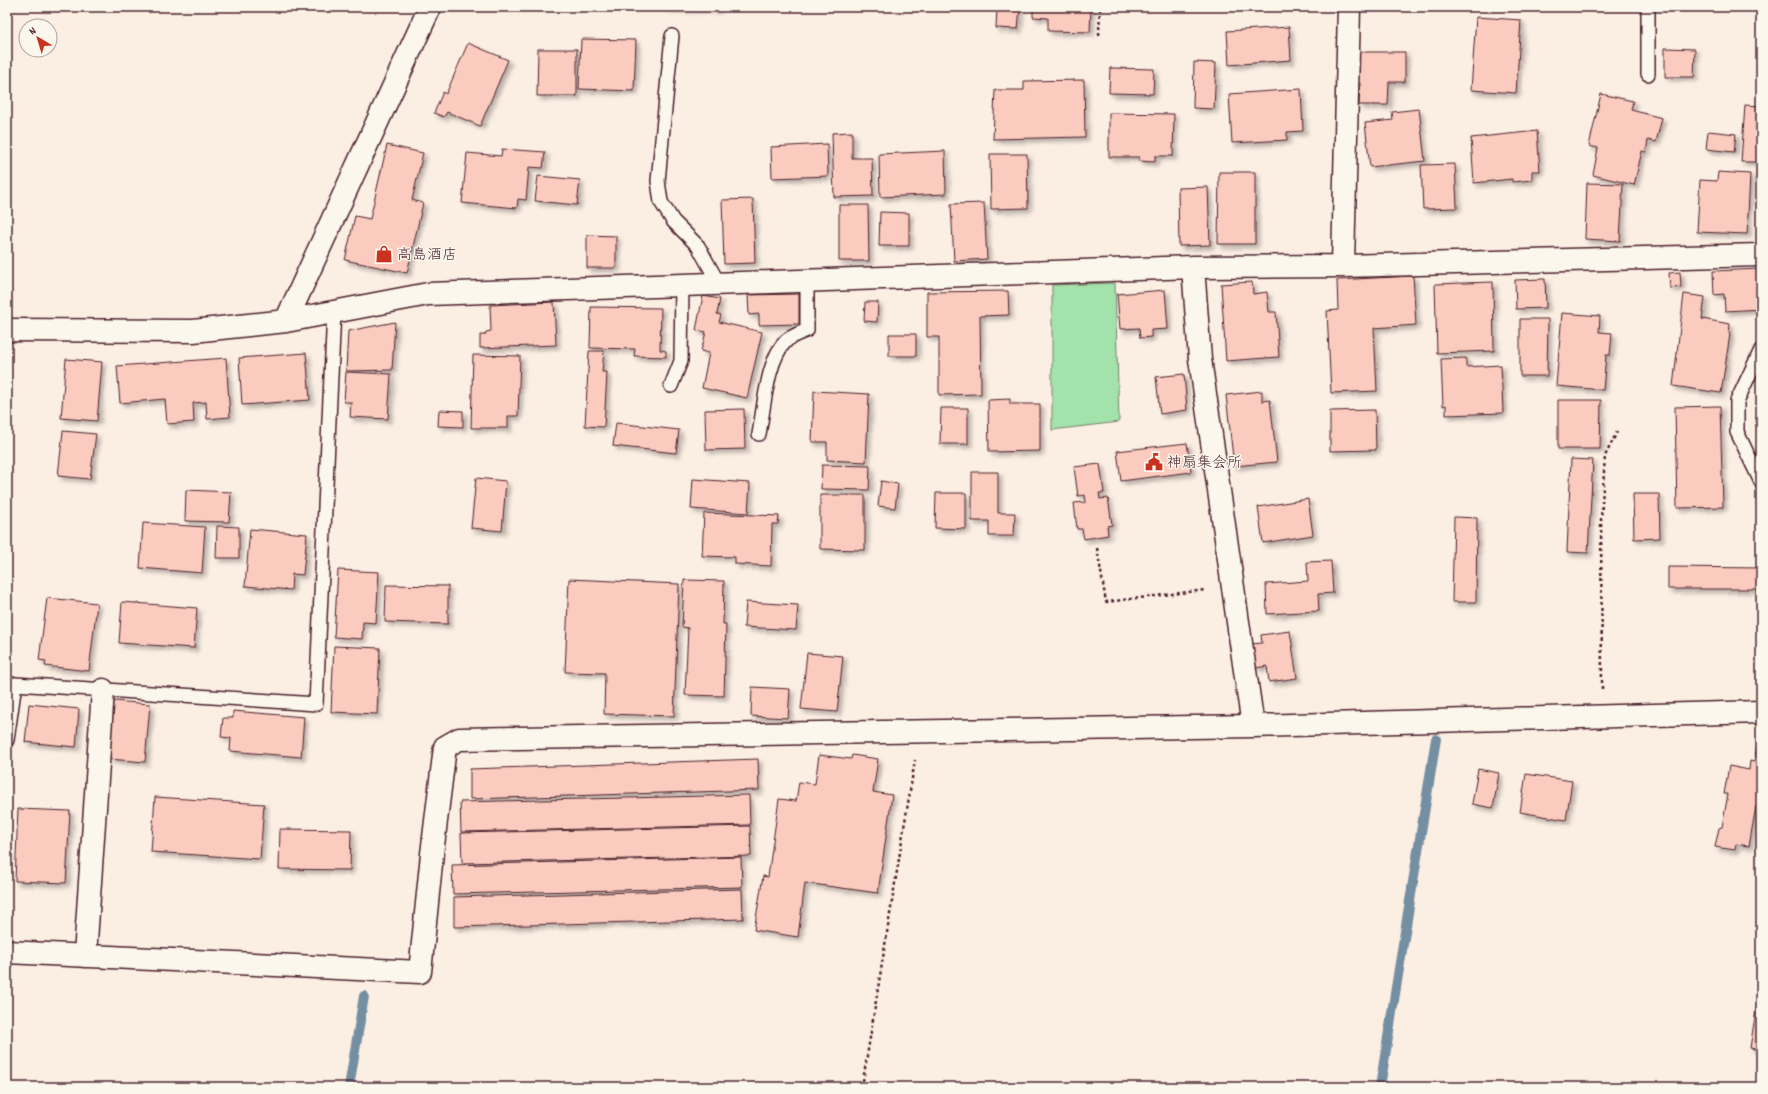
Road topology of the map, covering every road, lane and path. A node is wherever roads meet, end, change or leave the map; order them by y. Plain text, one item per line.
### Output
1 (430, 7) edge
2 (1100, 7) edge
3 (1349, 7) edge
4 (1648, 7) edge
5 (1100, 35) dead end
6 (672, 36) dead end
7 (1648, 74) dead end
8 (1761, 255) edge
9 (1343, 266) junction
10 (1193, 268) junction
11 (807, 281) junction
12 (719, 284) junction
13 (682, 285) junction
14 (334, 311) junction
15 (286, 321) junction
16 (7, 330) edge
17 (1761, 350) edge
18 (671, 386) dead end
19 (1617, 432) dead end
20 (759, 434) dead end
21 (1761, 482) edge
22 (1097, 548) dead end
23 (1233, 586) junction
24 (103, 690) junction
25 (1761, 712) edge
26 (1602, 716) junction
27 (1253, 726) junction
28 (919, 732) junction
29 (7, 740) edge
30 (7, 952) edge
31 (85, 956) junction
32 (862, 1087) edge

1 - 15 street
2 - 5 path
3 - 9 street
4 - 7 lane
6 - 12 lane
8 - 9 street
9 - 10 street
10 - 11 street
10 - 23 street
11 - 12 street
11 - 20 lane
12 - 13 street
13 - 14 street
13 - 18 lane
14 - 15 street
14 - 24 lane
15 - 16 street
17 - 21 lane
19 - 26 path
22 - 23 path
23 - 27 street
24 - 29 lane
24 - 31 street
25 - 26 street
26 - 27 street
27 - 28 street
28 - 31 street
28 - 32 path
30 - 31 street

